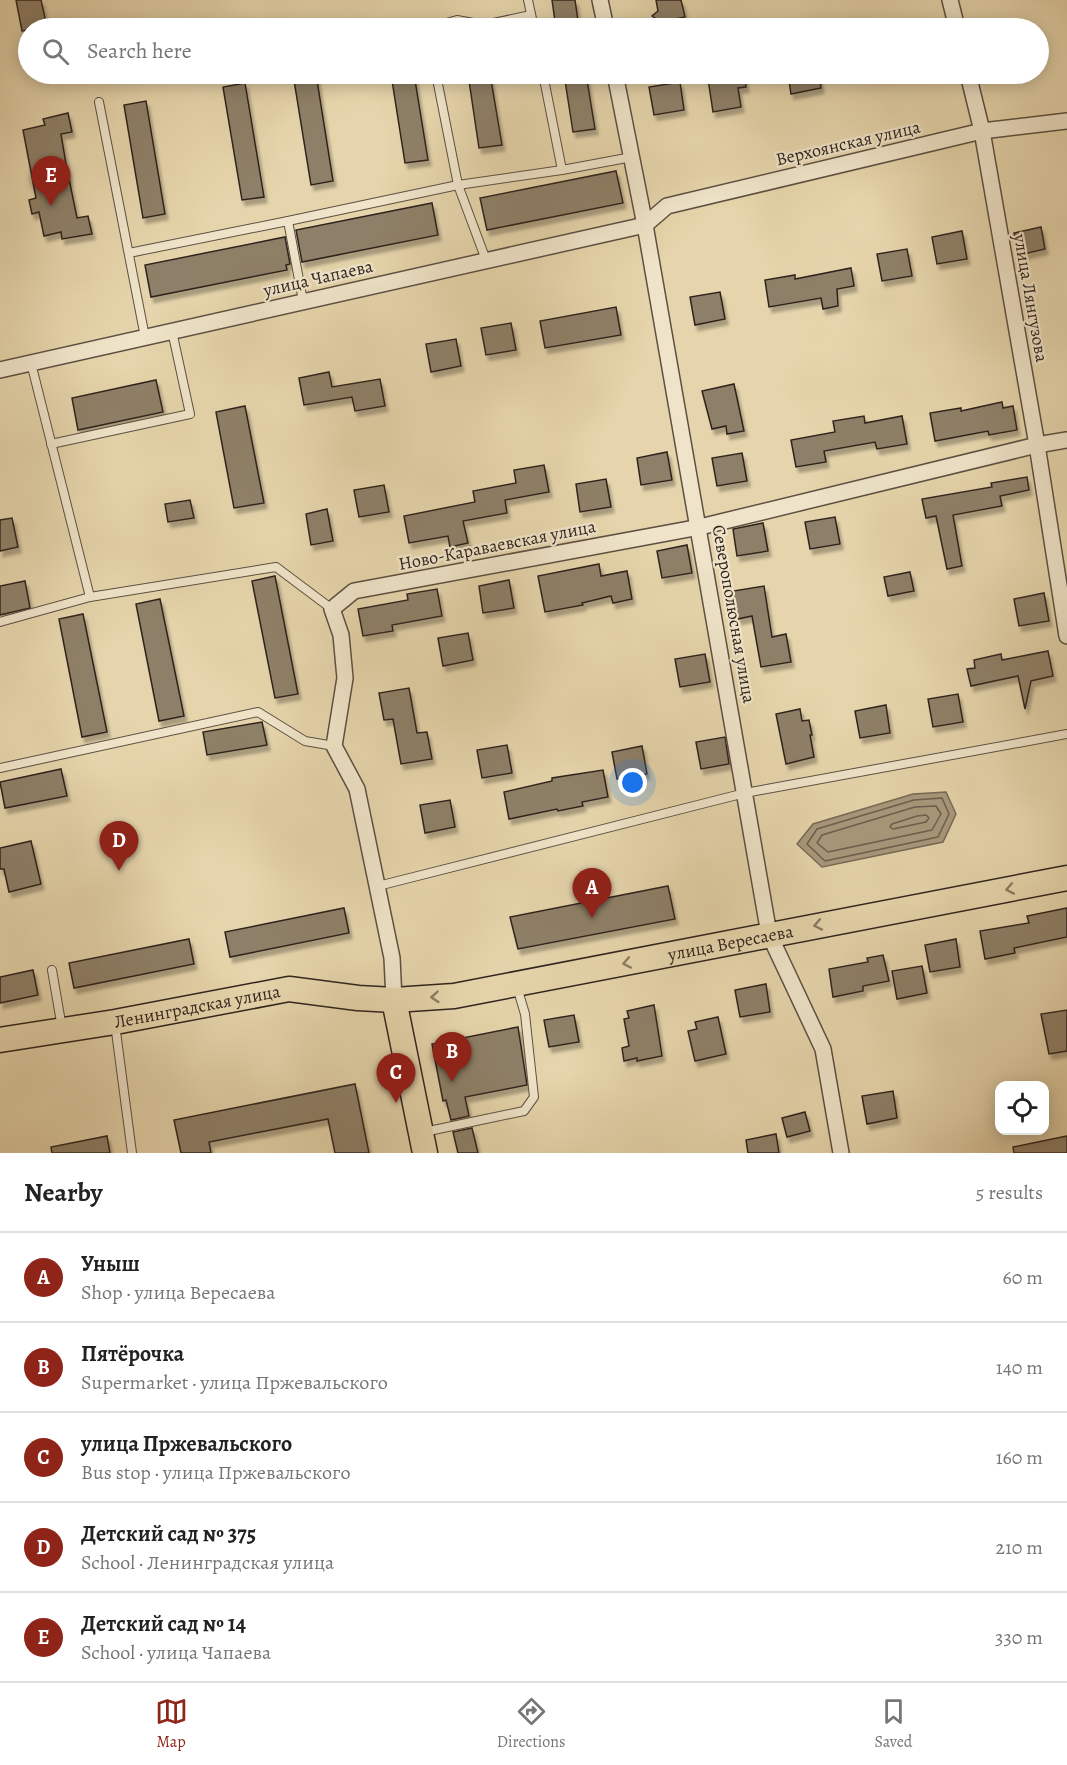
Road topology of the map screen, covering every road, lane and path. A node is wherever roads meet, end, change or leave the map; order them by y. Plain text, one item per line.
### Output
1 (528, 0) edge
2 (600, 0) edge
3 (950, 0) edge
4 (531, 15) junction
5 (517, 18) edge
6 (532, 18) edge
7 (604, 18) edge
8 (954, 18) edge
9 (438, 84) edge
10 (545, 84) edge
11 (617, 84) edge
12 (970, 84) edge
13 (99, 102) dead end
14 (1067, 121) edge
15 (982, 131) junction
16 (632, 157) junction
17 (562, 170) junction
18 (458, 186) junction
19 (288, 221) junction
20 (645, 225) junction
21 (129, 253) junction
22 (486, 260) junction
23 (303, 301) junction
24 (172, 331) junction
25 (145, 337) junction
26 (31, 363) junction
27 (0, 370) edge
28 (1067, 440) edge
29 (51, 444) junction
30 (1037, 445) junction
31 (700, 527) junction
32 (90, 597) junction
33 (332, 609) junction
34 (0, 622) edge
35 (1067, 636) edge
36 (1067, 734) edge
37 (334, 746) junction
38 (0, 768) edge
39 (745, 793) junction
40 (1067, 878) edge
41 (378, 886) junction
42 (770, 934) junction
43 (52, 970) dead end
44 (517, 985) junction
45 (394, 1000) junction
46 (115, 1022) junction
47 (62, 1030) junction
48 (0, 1040) edge
49 (423, 1143) edge
50 (132, 1153) edge
51 (841, 1153) edge

1 - 4 lane
2 - 7 street
3 - 8 street
4 - 5 lane
4 - 6 lane
9 - 18 lane
10 - 17 lane
11 - 16 street, Северополюсная улица
12 - 15 street, улица Лянгузова
13 - 21 lane
14 - 15 street, Верхоянская улица
15 - 20 street, Верхоянская улица
15 - 30 street, улица Лянгузова
16 - 17 lane
16 - 20 street, Северополюсная улица
17 - 18 lane
18 - 19 lane
18 - 22 lane
19 - 21 lane
19 - 23 lane
20 - 22 street, улица Чапаева
20 - 31 street, Северополюсная улица
21 - 25 lane
22 - 23 street, улица Чапаева
23 - 24 street, улица Чапаева
24 - 25 street, улица Чапаева
24 - 29 lane
25 - 26 street, улица Чапаева
26 - 27 street, улица Чапаева
26 - 29 lane
28 - 30 street, Ново-Караваевская улица
29 - 32 lane
30 - 31 street, Ново-Караваевская улица
30 - 35 street, улица Лянгузова
31 - 33 street, Ново-Караваевская улица
31 - 39 street, Северополюсная улица
32 - 33 lane
32 - 34 lane
33 - 37 street
36 - 39 lane
37 - 38 lane
37 - 41 street
39 - 41 lane
39 - 42 street, Северополюсная улица
40 -> 42 main road, улица Вересаева
41 - 45 street
42 -> 44 main road, улица Вересаева
42 - 51 street, Северополюсная улица
43 - 47 lane
44 -> 45 main road, улица Вересаева
44 - 49 lane
45 - 46 main road, Ленинградская улица
45 - 49 main road
46 - 47 main road, Ленинградская улица
46 - 50 lane
47 - 48 main road, Ленинградская улица

